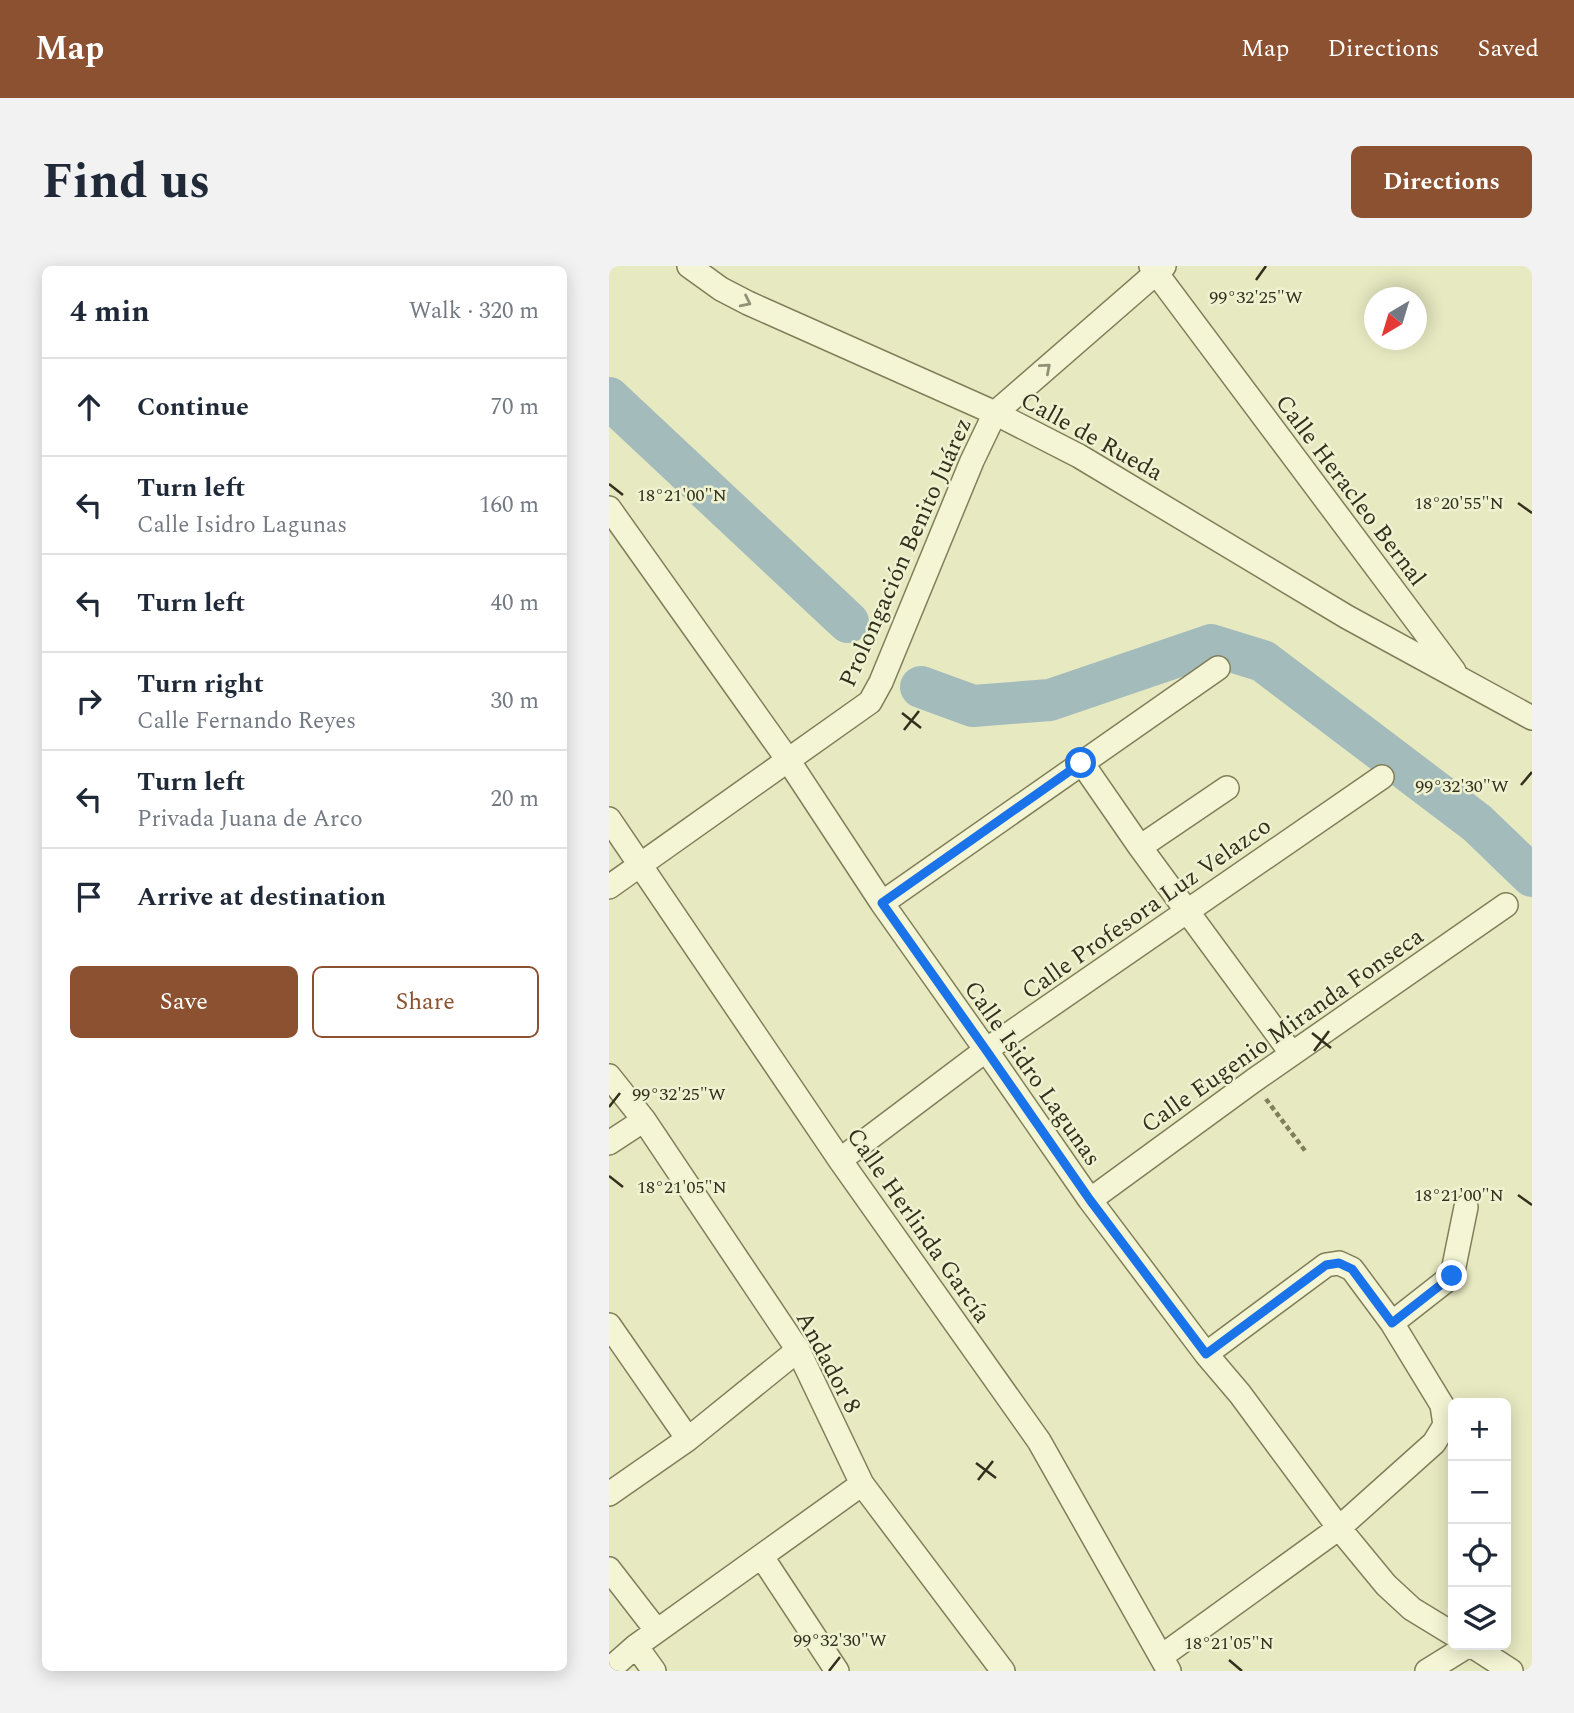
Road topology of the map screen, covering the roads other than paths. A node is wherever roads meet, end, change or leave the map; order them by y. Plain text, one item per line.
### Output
1 (689, 266) edge
2 (1157, 268) edge
3 (995, 413) junction
4 (609, 508) edge
5 (1218, 668) dead end
6 (1458, 676) junction
7 (1532, 718) edge
8 (788, 760) junction
9 (1081, 763) junction
10 (1382, 777) dead end
11 (1227, 788) dead end
12 (609, 819) edge
13 (1140, 847) junction
14 (641, 864) junction
15 (609, 887) edge
16 (882, 903) junction
17 (1506, 905) dead end
18 (1188, 911) junction
19 (986, 1050) junction
20 (1292, 1054) junction
21 (609, 1076) edge
22 (644, 1120) junction
23 (609, 1143) edge
24 (840, 1160) junction
25 (1090, 1200) junction
26 (1466, 1207) dead end
27 (1392, 1323) junction
28 (609, 1325) edge
29 (798, 1350) junction
30 (1206, 1354) junction
31 (688, 1439) junction
32 (862, 1484) junction
33 (609, 1494) edge
34 (1339, 1528) junction
35 (762, 1557) junction
36 (609, 1569) edge
37 (657, 1631) junction
38 (1448, 1631) edge
39 (636, 1646) junction
40 (1462, 1650) edge
41 (1478, 1650) edge
42 (1166, 1664) edge
43 (609, 1670) edge
44 (654, 1671) edge
45 (837, 1671) edge
46 (1003, 1671) edge
47 (1427, 1671) edge
48 (1511, 1671) edge

1 -> 3 street, Calle de Rueda
3 -> 2 street, Prolongación Benito Juárez
2 - 6 street, Calle Heracleo Bernal
3 - 6 street, Calle de Rueda
3 - 8 street, Prolongación Benito Juárez
4 - 8 street, Calle Isidro Lagunas
5 - 9 street
6 - 7 street, Calle Heracleo Bernal
8 - 14 street, Prolongación Benito Juárez
8 - 16 street, Calle Isidro Lagunas
9 - 13 street
9 - 16 street
10 - 18 street, Calle Profesora Luz Velazco
11 - 13 street
12 - 14 street, Calle Herlinda García
13 - 18 street
14 - 15 street, Prolongación Benito Juárez
14 - 24 street, Calle Herlinda García
16 - 19 street, Calle Isidro Lagunas
17 - 20 street, Calle Eugenio Miranda Fonseca
18 - 19 street, Calle Profesora Luz Velazco
18 - 20 street
19 - 24 street, Calle Profesora Luz Velazco
19 - 25 street, Calle Isidro Lagunas
20 - 25 street, Calle Eugenio Miranda Fonseca
21 - 22 street, Andador 8
22 - 23 street
22 - 29 street, Andador 8
24 - 42 street, Calle Herlinda García
25 - 30 street, Calle Isidro Lagunas
26 - 27 street
27 - 30 street
27 - 34 street
28 - 31 street
29 - 31 street
29 - 32 street, Andador 8
30 - 34 street, Calle Isidro Lagunas
31 - 33 street
32 - 35 street
32 - 46 street, Andador 8
34 - 38 street, Calle Isidro Lagunas
34 - 42 street
35 - 37 street
35 - 45 street
36 - 37 street
37 - 39 street
39 - 43 street
39 - 44 street
40 - 47 street
41 - 48 street

